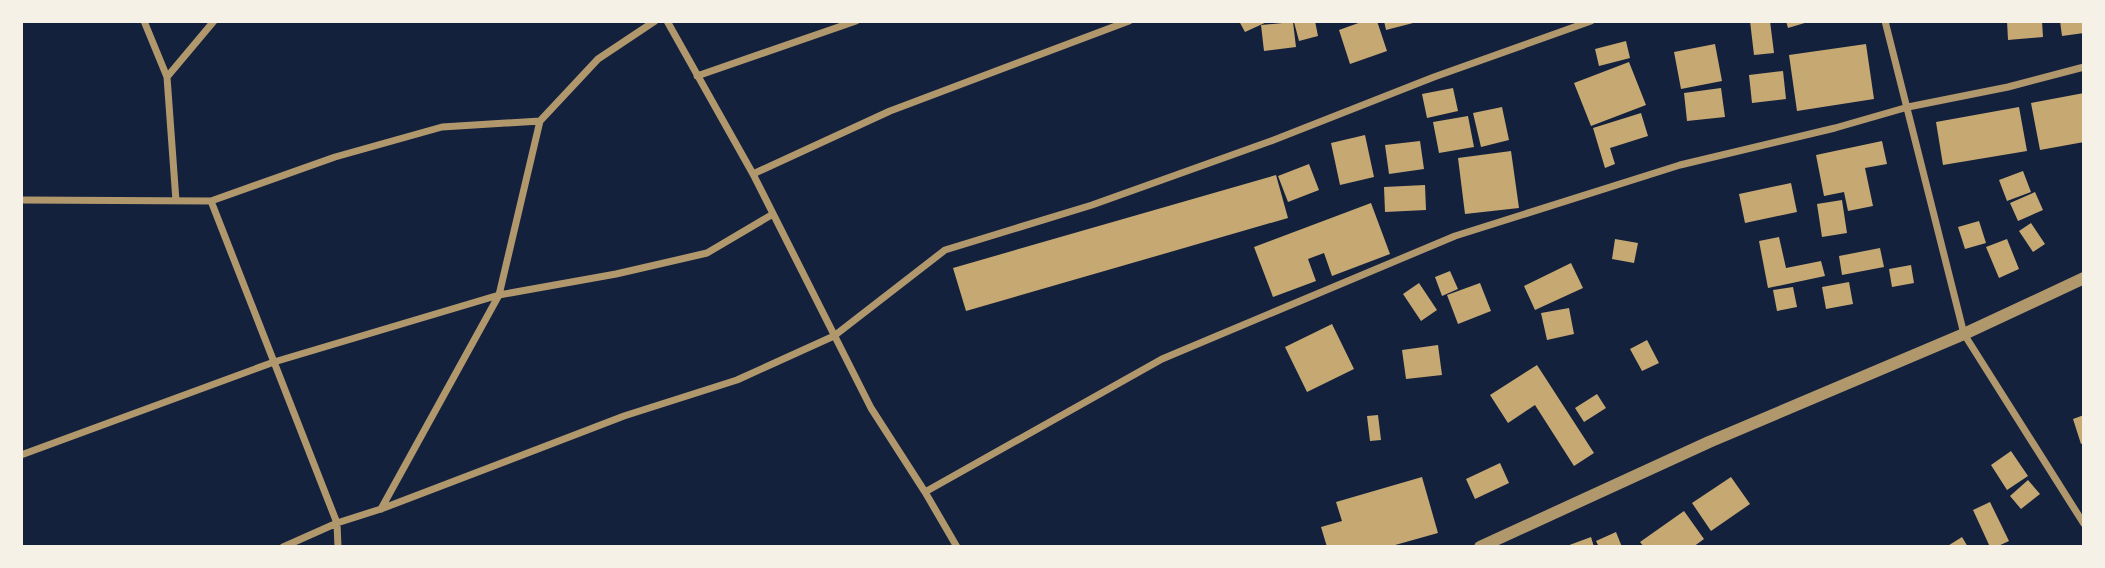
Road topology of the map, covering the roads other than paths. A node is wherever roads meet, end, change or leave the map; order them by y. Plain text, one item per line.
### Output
1 (144, 21) edge
2 (214, 21) edge
3 (655, 21) edge
4 (667, 21) edge
5 (856, 21) edge
6 (1129, 21) edge
7 (1591, 21) edge
8 (1885, 21) edge
9 (2084, 68) edge
10 (697, 76) junction
11 (167, 77) junction
12 (1908, 107) junction
13 (540, 121) junction
14 (753, 174) junction
15 (21, 200) edge
16 (176, 201) junction
17 (211, 201) junction
18 (773, 214) junction
19 (2084, 278) edge
20 (499, 295) junction
21 (1964, 334) junction
22 (834, 336) junction
23 (274, 362) junction
24 (21, 455) edge
25 (925, 492) junction
26 (382, 509) junction
27 (337, 523) junction
28 (2084, 524) edge
29 (283, 547) edge
30 (338, 547) edge
31 (957, 547) edge
32 (1480, 547) edge

1 - 11 street
2 - 11 street
3 - 13 street
4 - 10 street
5 - 10 street
6 - 14 street
7 - 22 street
8 - 12 street
9 - 12 street
10 - 14 street
11 - 16 street
12 - 21 street
12 - 25 street
13 - 17 street
13 - 20 street
14 - 18 street
15 - 16 street
16 - 17 street
17 - 23 street
18 - 20 street
18 - 22 street
19 - 21 street
20 - 23 street
20 - 26 street
21 - 28 street
21 - 32 street
22 - 25 street
22 - 26 street
23 - 24 street
23 - 27 street
25 - 31 street
26 - 27 street
27 - 29 street
27 - 30 street

